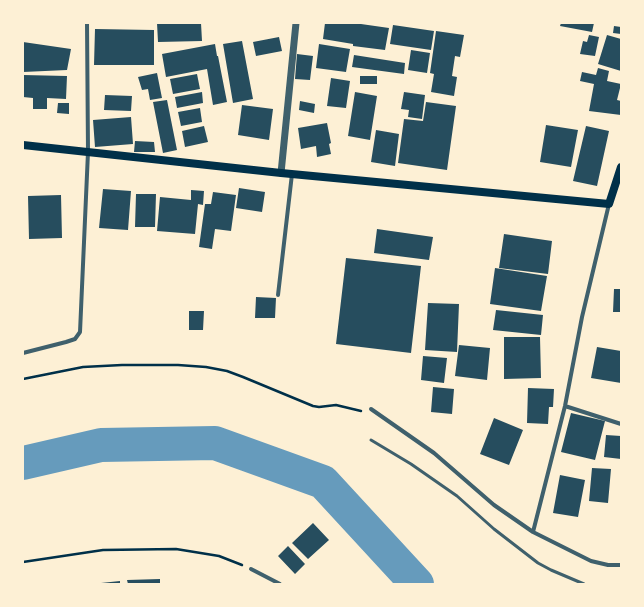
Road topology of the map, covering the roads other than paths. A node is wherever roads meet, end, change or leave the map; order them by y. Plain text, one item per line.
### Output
1 (87, 23) edge
2 (296, 23) edge
3 (23, 146) edge
4 (88, 152) junction
5 (621, 167) edge
6 (281, 173) junction
7 (292, 174) junction
8 (619, 182) edge
9 (610, 204) junction
10 (278, 295) dead end
11 (23, 353) edge
12 (565, 406) junction
13 (370, 409) road end
14 (621, 424) edge
15 (371, 440) dead end
16 (532, 532) junction
17 (621, 565) edge
18 (251, 569) road end
19 (280, 584) edge
20 (584, 584) edge

1 - 4 street
2 - 6 street
3 - 4 main road
4 - 6 main road
4 - 11 street
5 - 8 main road
6 - 7 main road
7 - 9 main road
7 - 10 street
8 - 9 main road
9 - 12 street
12 - 14 street
12 - 16 street
13 - 16 street
15 - 20 lane
16 - 17 street
18 - 19 street

